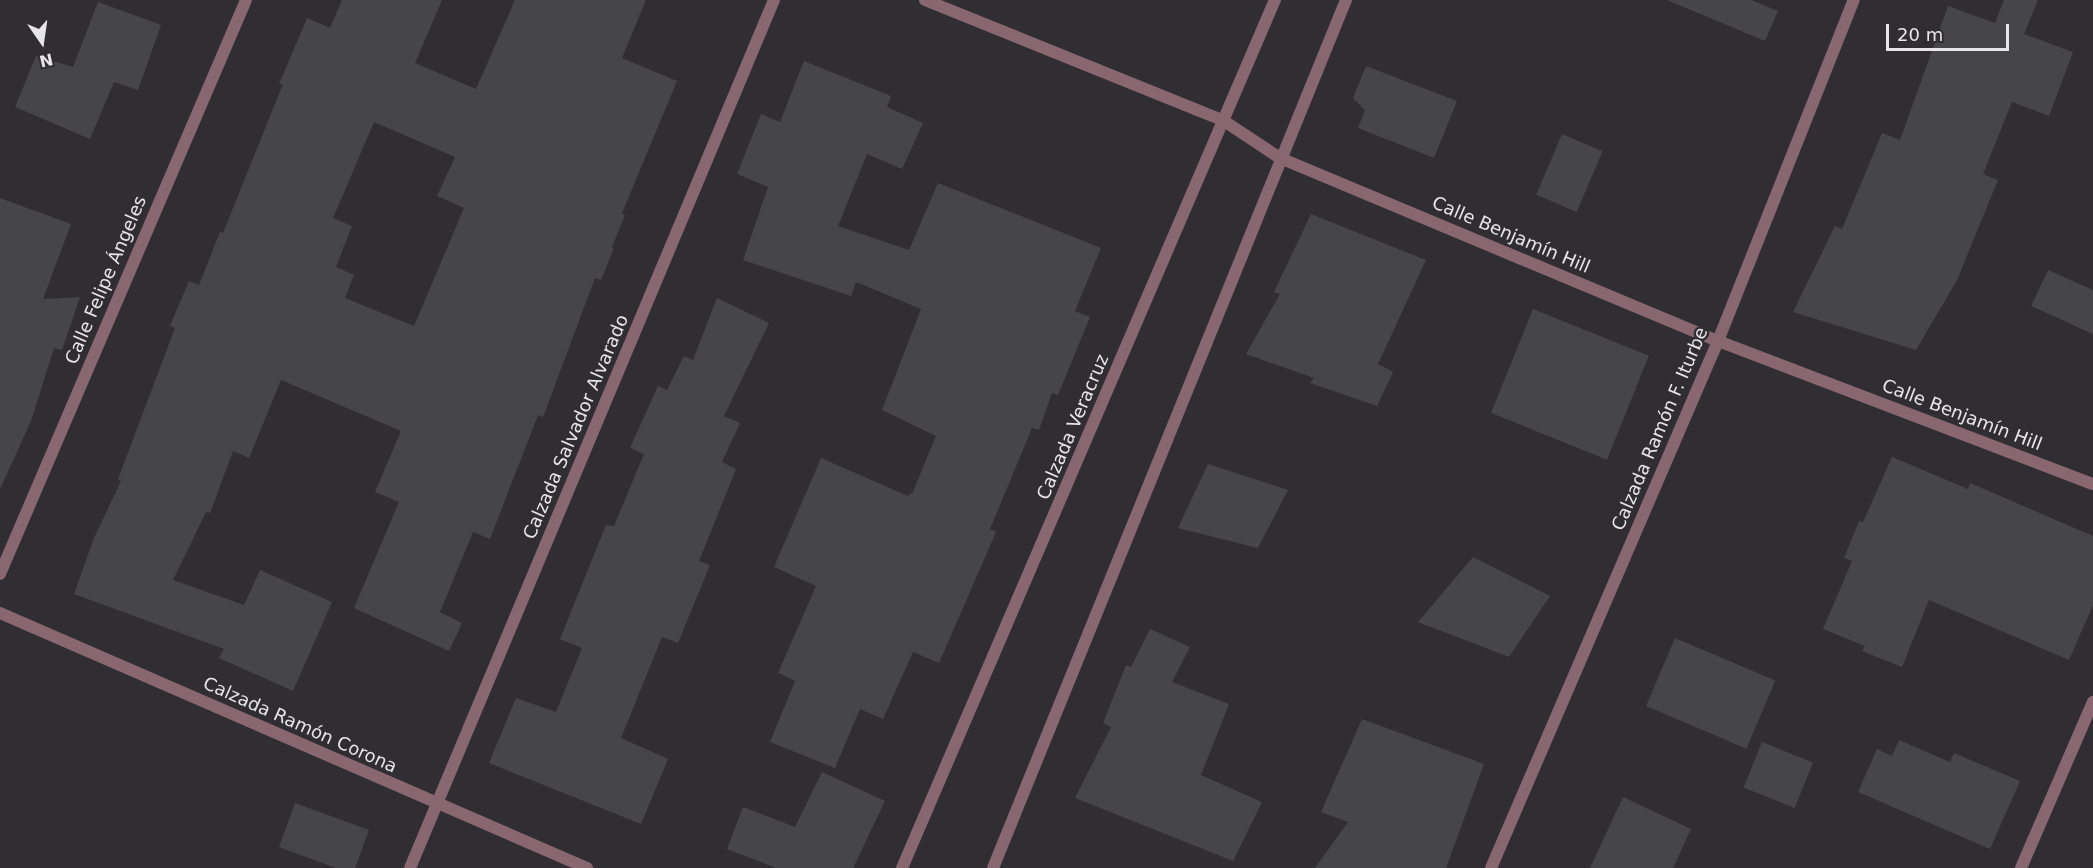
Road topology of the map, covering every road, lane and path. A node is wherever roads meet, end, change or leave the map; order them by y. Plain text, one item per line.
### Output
1 (246, 0) edge
2 (774, 0) edge
3 (925, 0) edge
4 (1275, 0) edge
5 (1346, 0) edge
6 (1854, 0) edge
7 (1224, 121) junction
8 (1280, 158) junction
9 (1718, 341) junction
10 (2093, 484) edge
11 (0, 574) edge
12 (0, 614) edge
13 (2093, 702) edge
14 (437, 804) junction
15 (410, 868) edge
16 (587, 868) edge
17 (902, 868) edge
18 (993, 868) edge
19 (1491, 868) edge
20 (2021, 868) edge

1 - 11 street, Calle Felipe Ángeles
2 - 14 street, Calzada Salvador Alvarado
3 - 7 street, Calle Benjamín Hill
4 - 7 street, Calzada Veracruz
5 - 8 street
6 - 9 street, Calzada Ramón F. Iturbe
7 - 8 street, Calle Benjamín Hill
7 - 17 street, Calzada Veracruz
8 - 9 street, Calle Benjamín Hill
8 - 18 street
9 - 10 street, Calle Benjamín Hill
9 - 19 street, Calzada Ramón F. Iturbe
12 - 14 street, Calzada Ramón Corona
13 - 20 street
14 - 15 street, Calzada Salvador Alvarado
14 - 16 street, Calzada Ramón Corona

